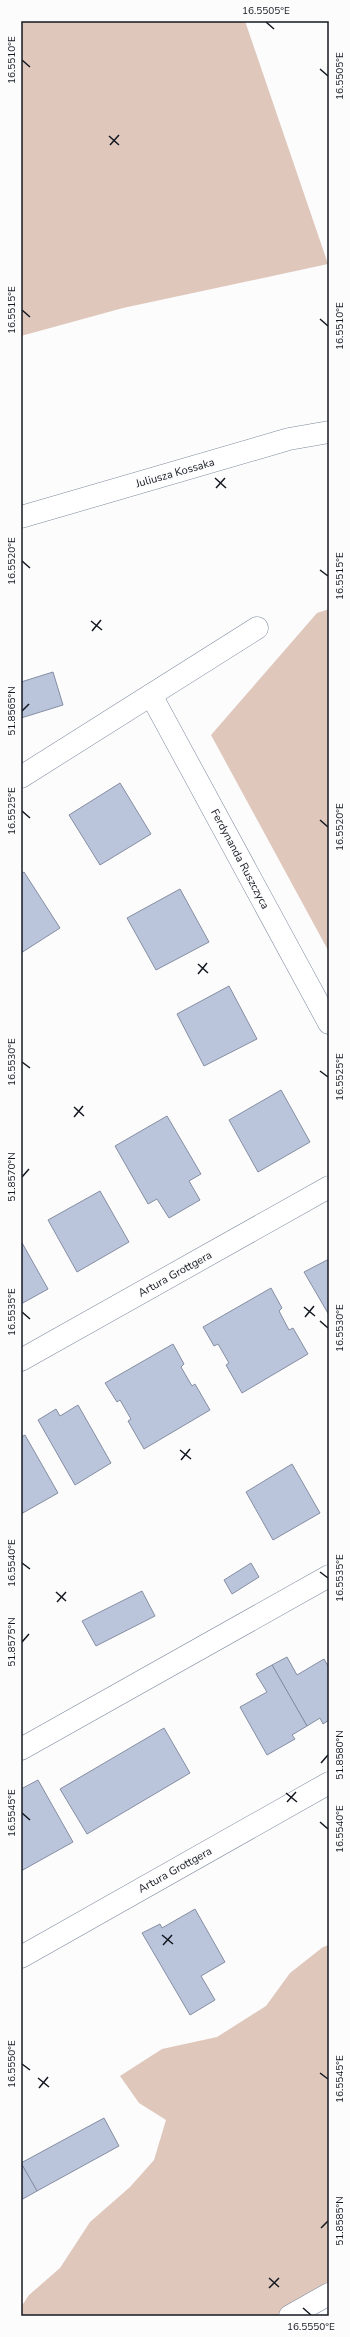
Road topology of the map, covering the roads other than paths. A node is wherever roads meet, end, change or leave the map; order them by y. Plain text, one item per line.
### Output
1 (329, 432) edge
2 (21, 518) edge
3 (257, 628) dead end
4 (152, 695) junction
5 (21, 777) edge
6 (329, 1023) edge
7 (329, 1187) edge
8 (21, 1360) edge
9 (329, 1576) edge
10 (21, 1749) edge
11 (329, 1783) edge
12 (21, 1957) edge
13 (329, 2294) edge
14 (290, 2316) edge

1 - 2 street, Juliusza Kossaka
3 - 4 street
4 - 5 street
4 - 6 street, Ferdynanda Ruszczyca
7 - 8 street, Artura Grottgera
9 - 10 street
11 - 12 street, Artura Grottgera
13 - 14 street

